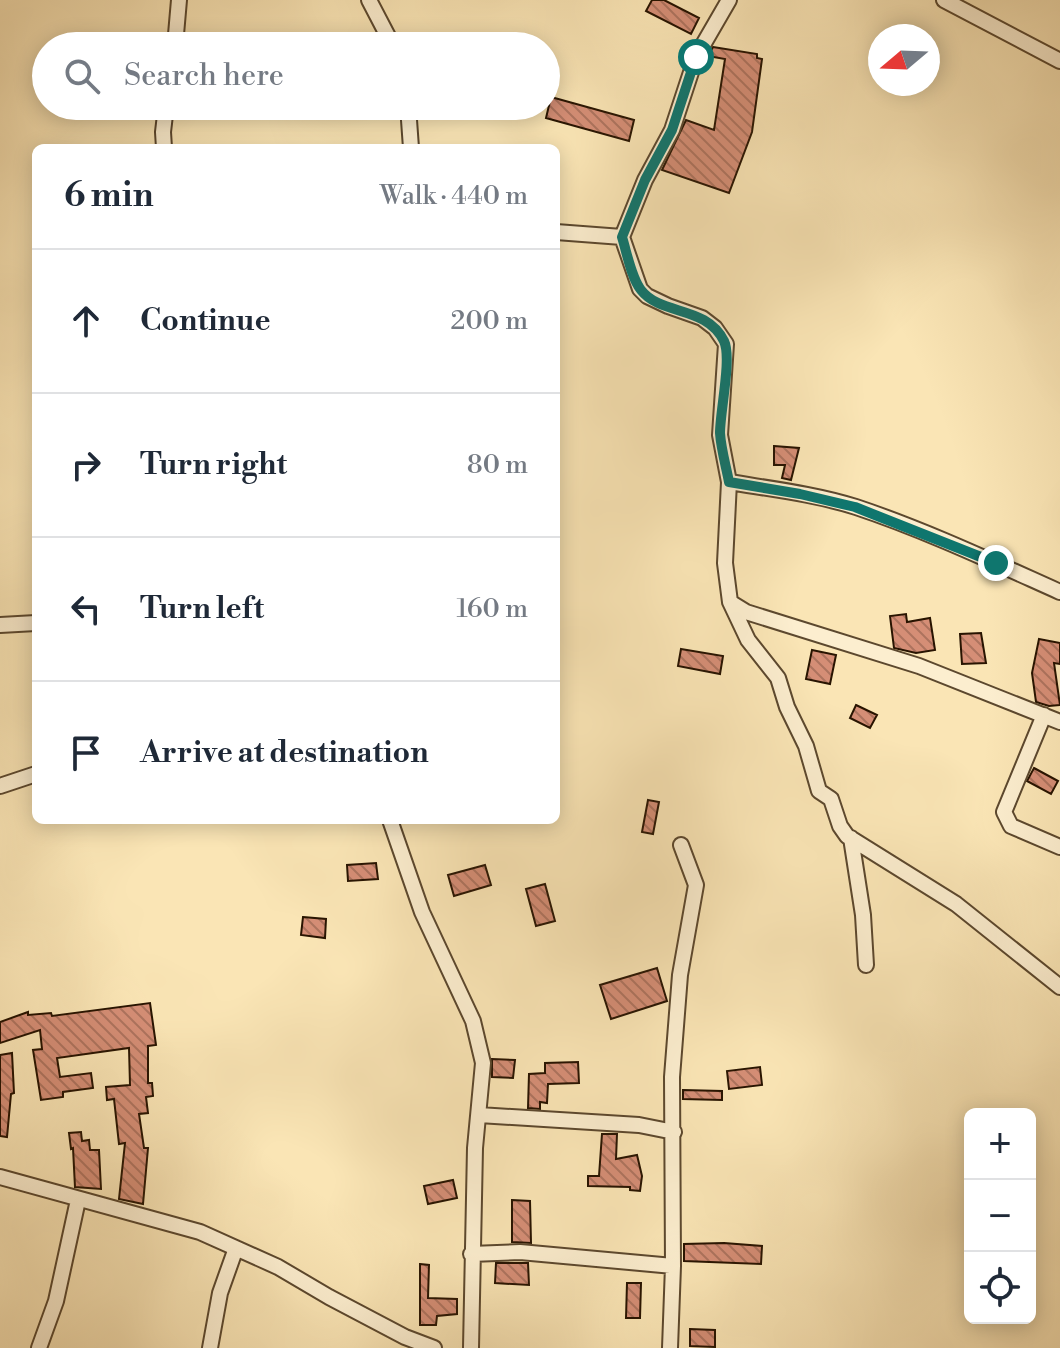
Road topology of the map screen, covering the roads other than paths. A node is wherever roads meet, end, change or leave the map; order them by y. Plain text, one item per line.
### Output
1 (179, 0) edge
2 (369, 0) edge
3 (729, 0) edge
4 (944, 0) edge
5 (176, 32) edge
6 (386, 32) edge
7 (1060, 61) edge
8 (164, 120) edge
9 (409, 120) edge
10 (164, 144) edge
11 (411, 144) edge
12 (560, 232) edge
13 (622, 237) junction
14 (729, 482) junction
15 (1060, 592) edge
16 (730, 602) junction
17 (32, 623) edge
18 (0, 625) edge
19 (1044, 715) junction
20 (1060, 722) edge
21 (32, 775) edge
22 (0, 786) edge
23 (391, 824) edge
24 (851, 838) junction
25 (681, 845) dead end
26 (1060, 847) edge
27 (866, 965) dead end
28 (1060, 987) edge
29 (479, 1115) junction
30 (674, 1132) junction
31 (0, 1177) edge
32 (78, 1200) junction
33 (236, 1248) junction
34 (471, 1254) junction
35 (673, 1266) junction
36 (39, 1348) edge
37 (210, 1348) edge
38 (434, 1348) edge
39 (471, 1348) edge
40 (670, 1348) edge

1 - 5 street
2 - 6 street
3 - 13 street
4 - 7 street
8 - 10 street
9 - 11 street
12 - 13 street
13 - 14 street
14 - 15 street
14 - 16 street
16 - 19 street
16 - 24 street
17 - 18 street
19 - 20 street
19 - 26 street
21 - 22 street
23 - 29 street
24 - 27 street
24 - 28 street
25 - 30 street
29 - 30 street
29 - 34 street
30 - 35 street
31 - 32 street
32 - 33 street
32 - 36 street
33 - 37 street
33 - 38 street
34 - 35 street
34 - 39 street
35 - 40 street

